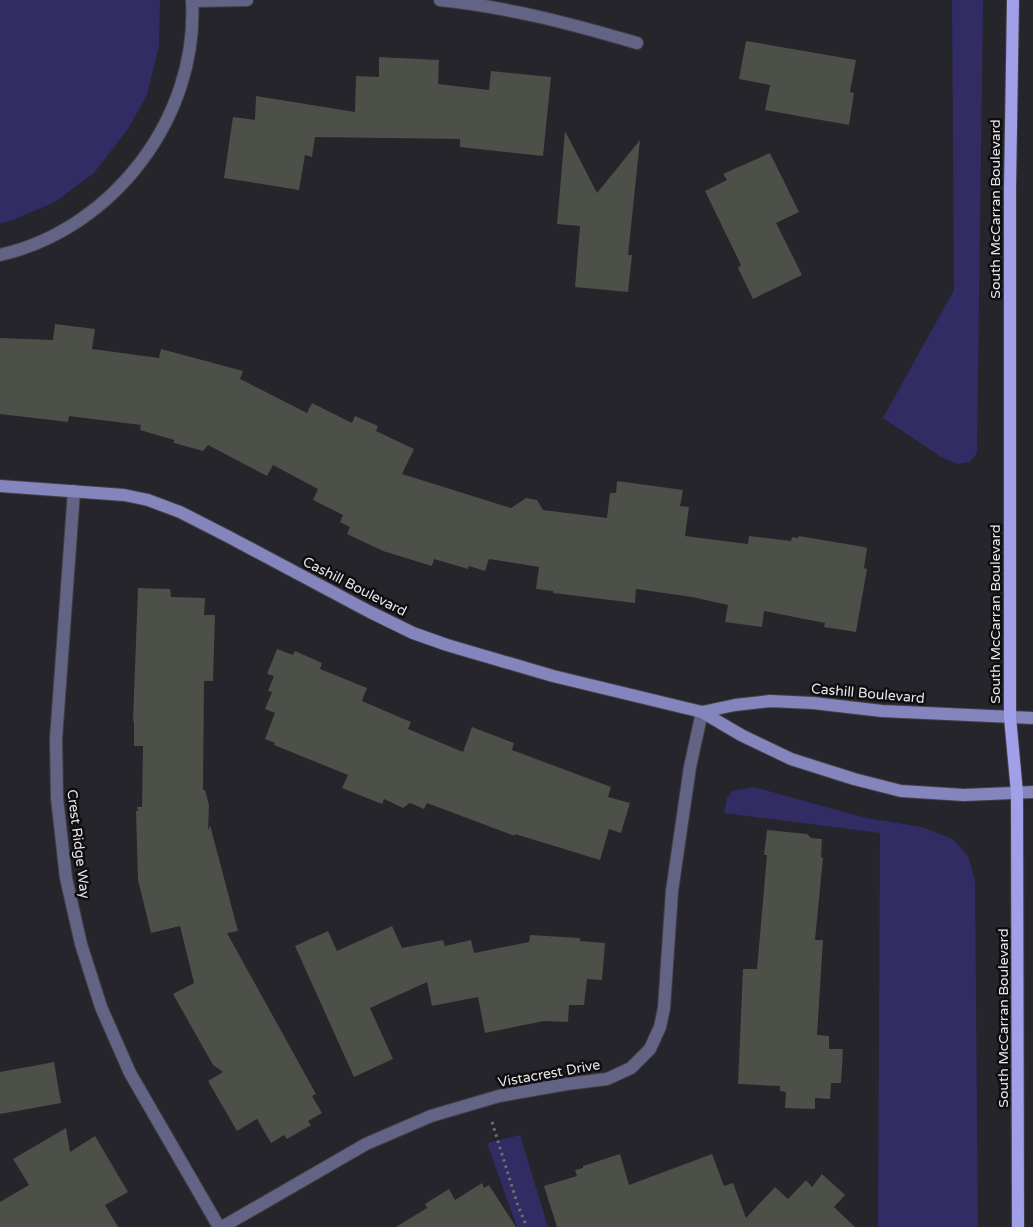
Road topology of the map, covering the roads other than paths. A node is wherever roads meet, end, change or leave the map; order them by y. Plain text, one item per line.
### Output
1 (247, 0) edge
2 (440, 0) edge
3 (1013, 0) edge
4 (193, 1) edge
5 (636, 43) dead end
6 (0, 256) edge
7 (0, 486) edge
8 (74, 491) junction
9 (702, 712) junction
10 (1010, 717) junction
11 (1033, 718) edge
12 (1017, 792) junction
13 (1033, 792) edge
14 (221, 1227) edge
15 (1018, 1227) edge

1 - 4 street
2 - 5 street
3 - 10 main road, South McCarran Boulevard
4 - 6 street
7 - 8 street, Cashill Boulevard
8 - 9 street, Cashill Boulevard
8 - 14 street, Crest Ridge Way
9 - 10 street, Cashill Boulevard
9 - 12 street, Cashill Boulevard
9 - 14 street, Vistacrest Drive
10 - 11 street, Cashill Boulevard
10 - 12 main road, South McCarran Boulevard
12 - 13 street, Cashill Boulevard
12 - 15 main road, South McCarran Boulevard

